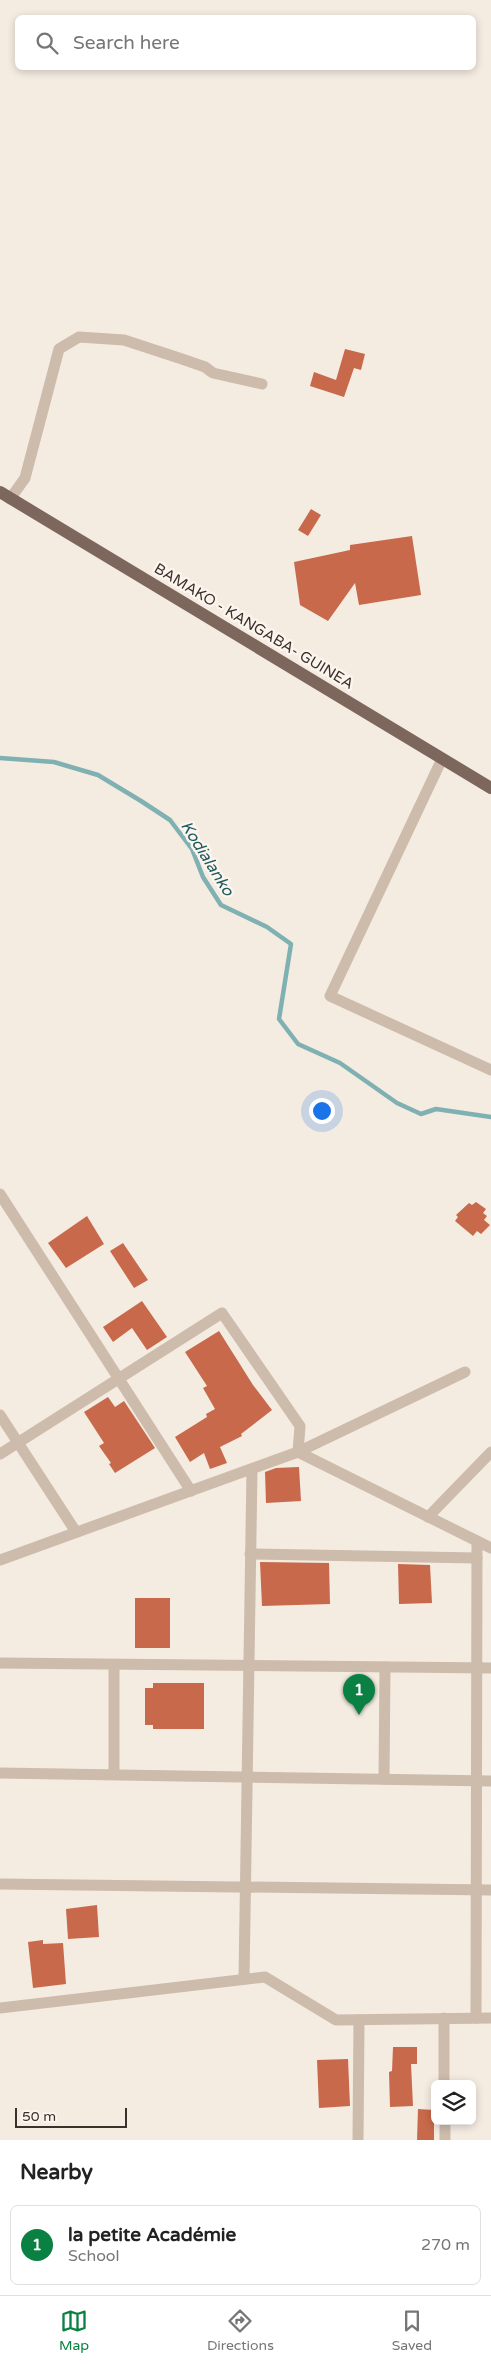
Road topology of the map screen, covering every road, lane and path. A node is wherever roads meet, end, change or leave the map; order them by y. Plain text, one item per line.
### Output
1 (262, 384) dead end
2 (5, 495) edge
3 (442, 759) junction
4 (491, 788) edge
5 (491, 1070) edge
6 (0, 1194) edge
7 (465, 1372) dead end
8 (120, 1378) junction
9 (0, 1415) edge
10 (18, 1443) junction
11 (298, 1452) junction
12 (491, 1452) edge
13 (0, 1454) edge
14 (252, 1469) junction
15 (191, 1491) junction
16 (428, 1517) junction
17 (76, 1532) junction
18 (477, 1541) junction
19 (491, 1548) edge
20 (250, 1554) junction
21 (477, 1558) junction
22 (0, 1560) edge
23 (0, 1663) edge
24 (114, 1666) junction
25 (249, 1666) junction
26 (385, 1667) junction
27 (477, 1668) junction
28 (491, 1668) edge
29 (0, 1773) edge
30 (114, 1774) junction
31 (247, 1777) junction
32 (384, 1779) junction
33 (476, 1781) junction
34 (491, 1781) edge
35 (0, 1884) edge
36 (246, 1887) junction
37 (476, 1890) junction
38 (491, 1890) edge
39 (244, 1980) junction
40 (0, 2008) edge
41 (444, 2018) junction
42 (476, 2018) junction
43 (491, 2018) edge
44 (359, 2020) junction
45 (444, 2080) edge
46 (445, 2125) edge
47 (358, 2140) edge
48 (445, 2140) edge

1 - 2 street
2 - 3 main road, BAMAKO - KANGABA- GUINEA
3 - 4 main road, BAMAKO - KANGABA- GUINEA
3 - 5 street
6 - 8 street
7 - 11 street
8 - 10 street
8 - 11 street
8 - 15 street
9 - 10 street
10 - 13 street
10 - 17 street
11 - 14 street
11 - 16 street
12 - 16 street
14 - 15 street
14 - 20 street
15 - 17 street
16 - 18 street
17 - 22 street
18 - 19 street
18 - 21 street
20 - 21 street
20 - 25 street
21 - 27 street
23 - 24 street
24 - 25 street
24 - 30 street
25 - 26 street
25 - 31 street
26 - 27 street
26 - 32 street
27 - 28 street
27 - 33 street
29 - 30 street
30 - 31 street
31 - 32 street
31 - 36 street
32 - 33 street
33 - 34 street
33 - 37 street
35 - 36 street
36 - 37 street
36 - 39 street
37 - 38 street
37 - 42 street
39 - 40 street
39 - 44 street
41 - 42 street
41 - 44 street
41 - 45 street
42 - 43 street
44 - 47 street
46 - 48 street

